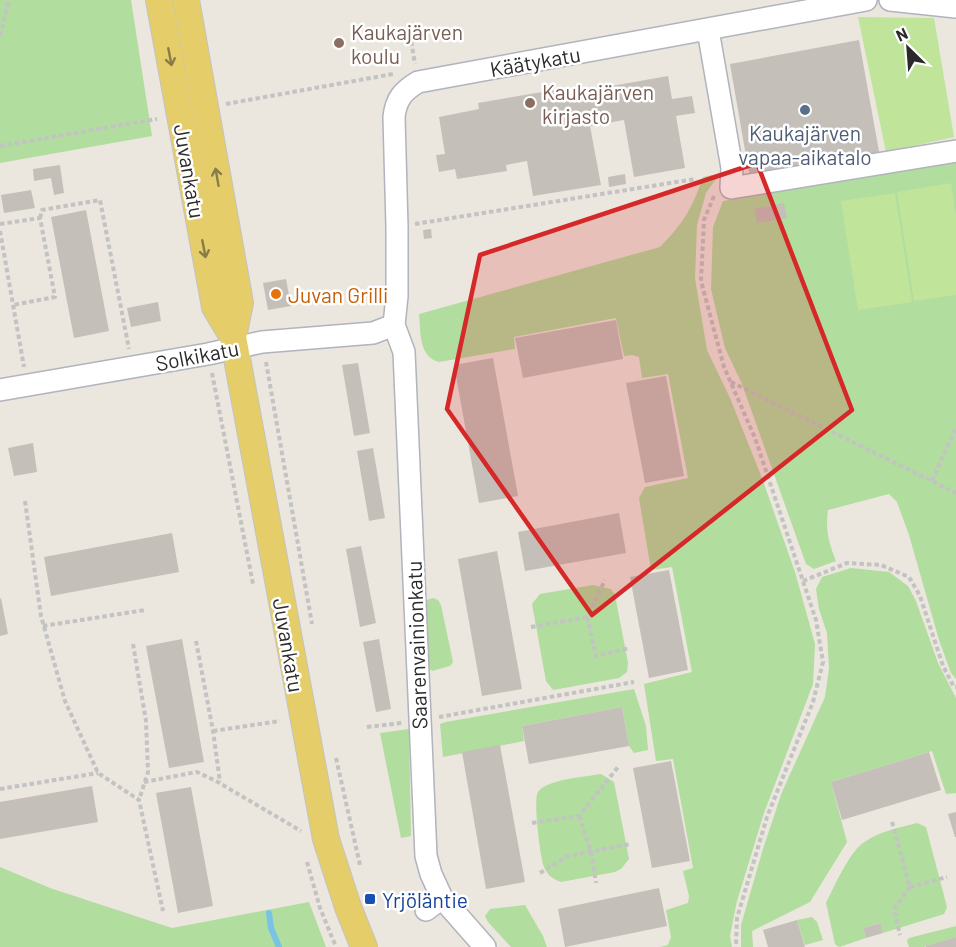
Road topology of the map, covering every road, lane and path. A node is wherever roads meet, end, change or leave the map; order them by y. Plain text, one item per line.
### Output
1 (9, 0) edge
2 (159, 0) edge
3 (186, 0) edge
4 (866, 0) edge
5 (891, 0) edge
6 (956, 7) edge
7 (708, 30) junction
8 (410, 34) dead end
9 (0, 36) edge
10 (418, 82) junction
11 (168, 117) dead end
12 (0, 147) edge
13 (956, 152) edge
14 (695, 179) dead end
15 (731, 188) junction
16 (40, 218) junction
17 (0, 224) edge
18 (397, 227) junction
19 (0, 231) edge
20 (13, 305) junction
21 (394, 325) junction
22 (262, 342) junction
23 (234, 343) junction
24 (133, 367) junction
25 (24, 368) dead end
26 (730, 382) junction
27 (0, 390) edge
28 (956, 427) edge
29 (932, 481) junction
30 (956, 493) edge
31 (25, 501) dead end
32 (605, 580) dead end
33 (803, 580) junction
34 (145, 609) dead end
35 (587, 617) junction
36 (44, 626) junction
37 (531, 627) dead end
38 (313, 630) dead end
39 (196, 641) dead end
40 (133, 644) dead end
41 (630, 648) dead end
42 (634, 682) dead end
43 (955, 688) edge
44 (435, 718) dead end
45 (280, 721) dead end
46 (213, 731) junction
47 (336, 757) dead end
48 (618, 767) dead end
49 (99, 773) junction
50 (144, 782) junction
51 (220, 783) junction
52 (0, 789) edge
53 (139, 800) junction
54 (579, 816) junction
55 (891, 822) dead end
56 (532, 823) dead end
57 (301, 831) dead end
58 (631, 844) dead end
59 (591, 851) junction
60 (540, 873) dead end
61 (362, 874) dead end
62 (947, 877) dead end
63 (596, 882) dead end
64 (910, 887) junction
65 (163, 911) dead end
66 (900, 934) dead end
67 (364, 947) edge
68 (485, 947) edge
69 (736, 947) edge

1 - 9 path
2 -> 23 main road, Juvankatu
23 -> 3 main road, Juvankatu
4 - 7 street, Käätykatu
5 - 6 street
7 - 10 street, Käätykatu
7 - 15 street
8 - 10 path
10 - 18 street
11 - 12 path
13 - 15 street
14 - 18 path
15 - 26 path
16 - 17 path
16 - 20 path
16 - 24 path
18 - 21 street
19 - 20 path
20 - 25 path
21 - 22 street, Solkikatu
21 - 68 street, Saarenvainionkatu
22 - 23 street, Solkikatu
22 - 38 path
23 - 24 street, Solkikatu
23 - 67 main road, Juvankatu
24 - 27 street, Solkikatu
26 - 29 path
26 - 33 path
28 - 29 path
29 - 30 path
31 - 36 path
32 - 35 path
33 - 43 path
33 - 69 path
34 - 36 path
35 - 37 path
35 - 41 path
36 - 49 path
39 - 46 path
40 - 50 path
42 - 44 path
45 - 46 path
46 - 51 path
47 - 61 path
48 - 54 path
49 - 52 path
49 - 53 path
50 - 51 path
50 - 53 path
51 - 57 path
53 - 65 path
54 - 56 path
54 - 59 path
55 - 64 path
58 - 59 path
59 - 60 path
59 - 63 path
62 - 64 path
64 - 66 path

